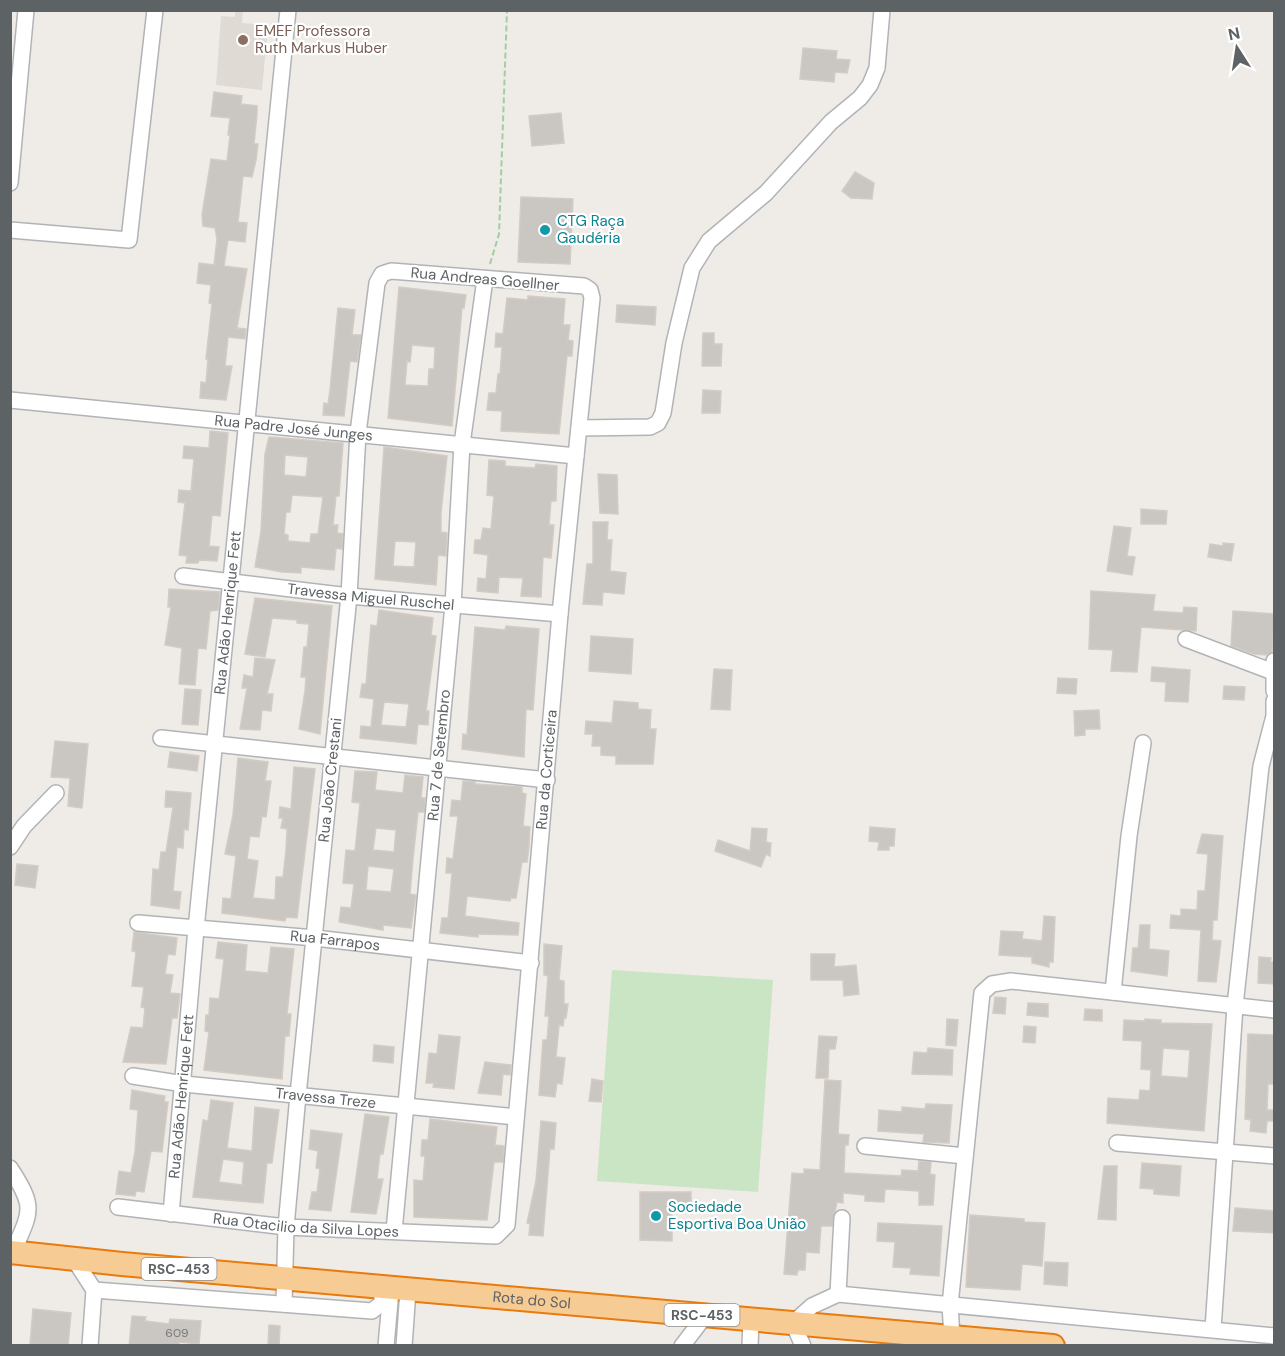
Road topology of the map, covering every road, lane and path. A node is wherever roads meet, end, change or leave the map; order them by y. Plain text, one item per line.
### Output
1 (26, 10) edge
2 (155, 10) edge
3 (288, 10) edge
4 (507, 10) edge
5 (882, 10) edge
6 (10, 183) edge
7 (10, 230) edge
8 (485, 279) junction
9 (377, 283) joint
10 (592, 298) joint
11 (10, 400) edge
12 (246, 423) junction
13 (579, 428) junction
14 (358, 433) junction
15 (462, 444) junction
16 (576, 456) junction
17 (183, 576) dead end
18 (232, 580) junction
19 (350, 596) junction
20 (453, 605) junction
21 (560, 614) junction
22 (1186, 639) dead end
23 (1274, 667) edge
24 (1275, 691) edge
25 (1275, 701) edge
26 (161, 738) dead end
27 (214, 743) junction
28 (1143, 743) dead end
29 (332, 756) junction
30 (439, 767) junction
31 (547, 780) junction
32 (56, 793) dead end
33 (10, 847) edge
34 (138, 923) dead end
35 (196, 929) junction
36 (315, 938) junction
37 (422, 950) junction
38 (531, 963) junction
39 (1113, 992) junction
40 (1235, 1006) junction
41 (1275, 1010) edge
42 (133, 1076) dead end
43 (184, 1084) junction
44 (298, 1095) junction
45 (407, 1106) junction
46 (516, 1117) junction
47 (1117, 1143) dead end
48 (865, 1146) dead end
49 (1224, 1151) junction
50 (964, 1156) junction
51 (1275, 1156) edge
52 (10, 1168) edge
53 (118, 1207) dead end
54 (171, 1214) junction
55 (842, 1218) dead end
56 (286, 1227) junction
57 (394, 1231) junction
58 (496, 1236) joint
59 (12, 1252) edge
60 (74, 1259) junction
61 (285, 1278) junction
62 (94, 1290) junction
63 (838, 1294) junction
64 (393, 1298) junction
65 (284, 1304) junction
66 (950, 1305) junction
67 (705, 1316) junction
68 (751, 1320) junction
69 (793, 1323) junction
70 (1213, 1329) junction
71 (1275, 1336) edge
72 (950, 1341) edge
73 (90, 1346) edge
74 (386, 1346) edge
75 (404, 1346) edge
76 (682, 1346) edge
77 (750, 1346) edge
78 (803, 1346) edge
79 (1053, 1346) edge

1 - 6 street
2 - 7 street
3 - 12 street, Rua Adão Henrique Fett
4 - 8 path
5 - 13 street
8 - 9 street, Rua Andreas Goellner
8 - 10 street, Rua Andreas Goellner
8 - 15 street, Rua 7 de Setembro
9 - 14 street, Rua João Crestani
10 - 13 street, Rua da Corticeira
11 - 12 street, Rua Padre José Junges
12 - 14 street, Rua Padre José Junges
12 - 18 street, Rua Adão Henrique Fett
13 - 16 street, Rua da Corticeira
14 - 15 street, Rua Padre José Junges
14 - 19 street, Rua João Crestani
15 - 16 street, Rua Padre José Junges
15 - 20 street, Rua 7 de Setembro
16 - 21 street, Rua da Corticeira
17 - 18 street, Travessa Miguel Ruschel
18 - 19 street, Travessa Miguel Ruschel
18 - 27 street, Rua Adão Henrique Fett
19 - 20 street, Travessa Miguel Ruschel
19 - 29 street, Rua João Crestani
20 - 21 street, Travessa Miguel Ruschel
20 - 30 street, Rua 7 de Setembro
21 - 31 street, Rua da Corticeira
22 - 23 street
23 - 24 street
25 - 40 street
26 - 27 street
27 - 29 street
27 - 35 street, Rua Adão Henrique Fett
28 - 39 street
29 - 30 street
29 - 36 street, Rua João Crestani
30 - 31 street
30 - 37 street, Rua 7 de Setembro
31 - 38 street, Rua da Corticeira
32 - 33 street
34 - 35 street, Rua Farrapos
35 - 36 street, Rua Farrapos
35 - 43 street, Rua Adão Henrique Fett
36 - 37 street, Rua Farrapos
36 - 44 street, Rua João Crestani
37 - 38 street, Rua Farrapos
37 - 45 street, Rua 7 de Setembro
38 - 46 street, Rua da Corticeira
39 - 40 street
39 - 50 street
40 - 41 street
40 - 49 street
42 - 43 street, Travessa Treze
43 - 44 street, Travessa Treze
43 - 54 street, Rua Adão Henrique Fett
44 - 45 street, Travessa Treze
44 - 56 street, Rua João Crestani
45 - 46 street, Travessa Treze
45 - 57 street, Rua 7 de Setembro
46 - 58 street, Rua da Corticeira
47 - 49 street
48 - 50 street
49 - 51 street
49 - 70 street
50 - 66 street
52 - 59 street
53 - 54 street, Rua Otacilio da Silva Lopes
54 - 56 street, Rua Otacilio da Silva Lopes
55 - 63 street
56 - 57 street, Rua Otacilio da Silva Lopes
56 - 61 street, Rua João Crestani
57 - 58 street, Rua Otacilio da Silva Lopes
59 - 60 highway, Rota do Sol / RSC-453
60 - 61 highway, Rota do Sol / RSC-453
60 - 62 street
61 - 64 highway, Rota do Sol / RSC-453
61 - 65 street, Rua João Crestani
62 - 65 street
62 - 73 street
63 - 66 street
63 - 69 street
64 - 65 street
64 - 67 highway, Rota do Sol / RSC-453
64 - 74 street
64 - 75 street
66 - 70 street
66 - 72 street
67 - 68 highway, Rota do Sol / RSC-453
67 - 76 street
68 - 69 highway, Rota do Sol / RSC-453
68 - 77 street
69 - 72 highway, Rota do Sol / RSC-453
69 - 78 street
70 - 71 street
72 - 79 highway, Rota do Sol / RSC-453

